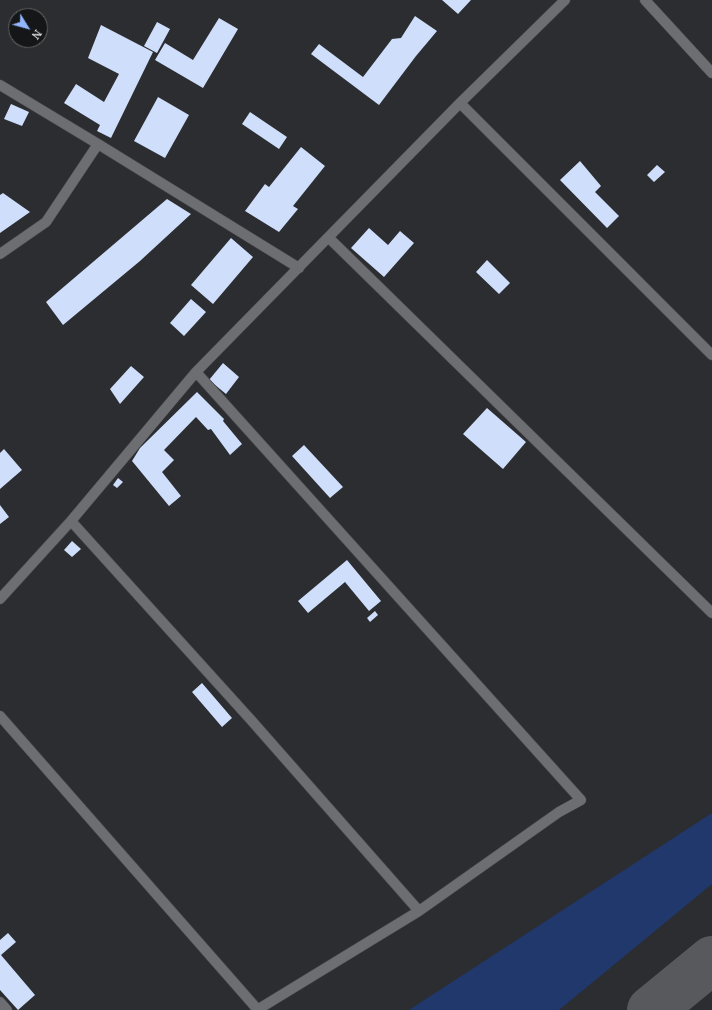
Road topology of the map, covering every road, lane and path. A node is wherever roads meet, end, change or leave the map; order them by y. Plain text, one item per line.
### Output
1 (565, 0) edge
2 (645, 0) edge
3 (712, 73) edge
4 (0, 85) edge
5 (460, 102) junction
6 (98, 144) junction
7 (329, 238) junction
8 (0, 254) edge
9 (299, 268) junction
10 (712, 355) edge
11 (196, 372) junction
12 (71, 521) junction
13 (0, 599) edge
14 (712, 613) edge
15 (0, 716) edge
16 (419, 911) junction
17 (0, 1002) edge
18 (7, 1010) edge
19 (258, 1010) edge

1 - 5 street
2 - 3 street
4 - 6 street
5 - 7 street
5 - 10 street
6 - 8 street
6 - 9 street
7 - 9 street
7 - 14 street
9 - 11 street
11 - 12 street
11 - 16 street
12 - 13 street
12 - 16 street
15 - 19 street
16 - 19 street
17 - 18 street

